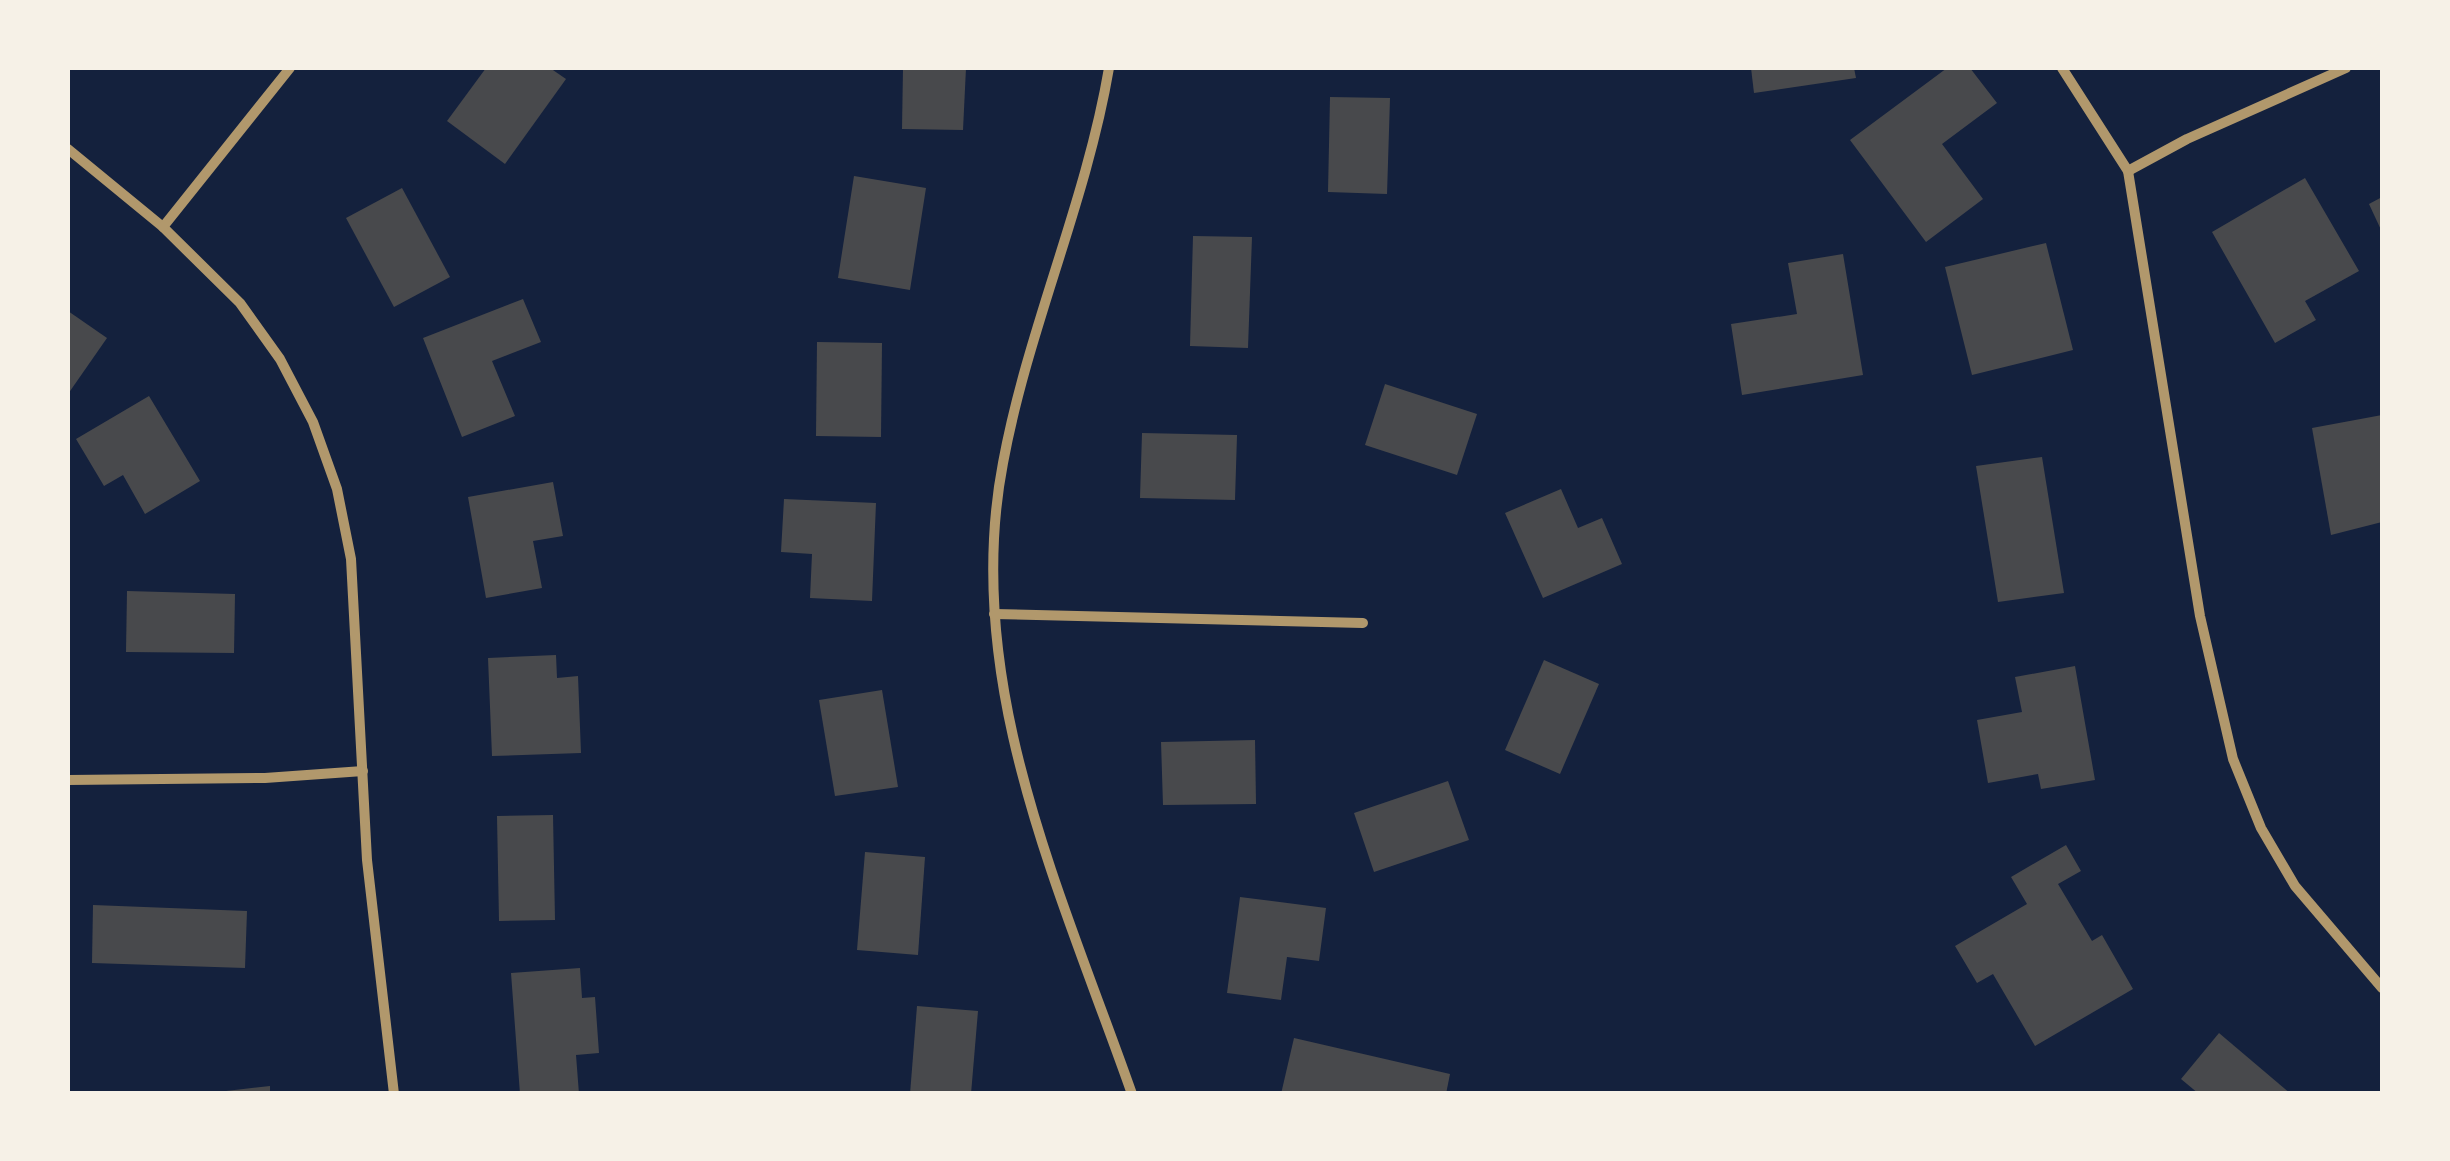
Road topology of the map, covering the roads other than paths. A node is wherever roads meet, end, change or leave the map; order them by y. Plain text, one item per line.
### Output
1 (290, 68) edge
2 (1109, 68) edge
3 (2062, 68) edge
4 (2346, 68) edge
5 (68, 149) edge
6 (2128, 172) junction
7 (162, 227) junction
8 (994, 614) junction
9 (1363, 623) dead end
10 (362, 771) junction
11 (68, 780) edge
12 (2382, 988) edge
13 (394, 1094) edge
14 (1132, 1094) edge

1 - 7 street
2 - 8 street
3 - 6 street
4 - 6 street
5 - 7 street
6 - 12 street
7 - 10 street
8 - 9 street
8 - 14 street
10 - 11 street
10 - 13 street

